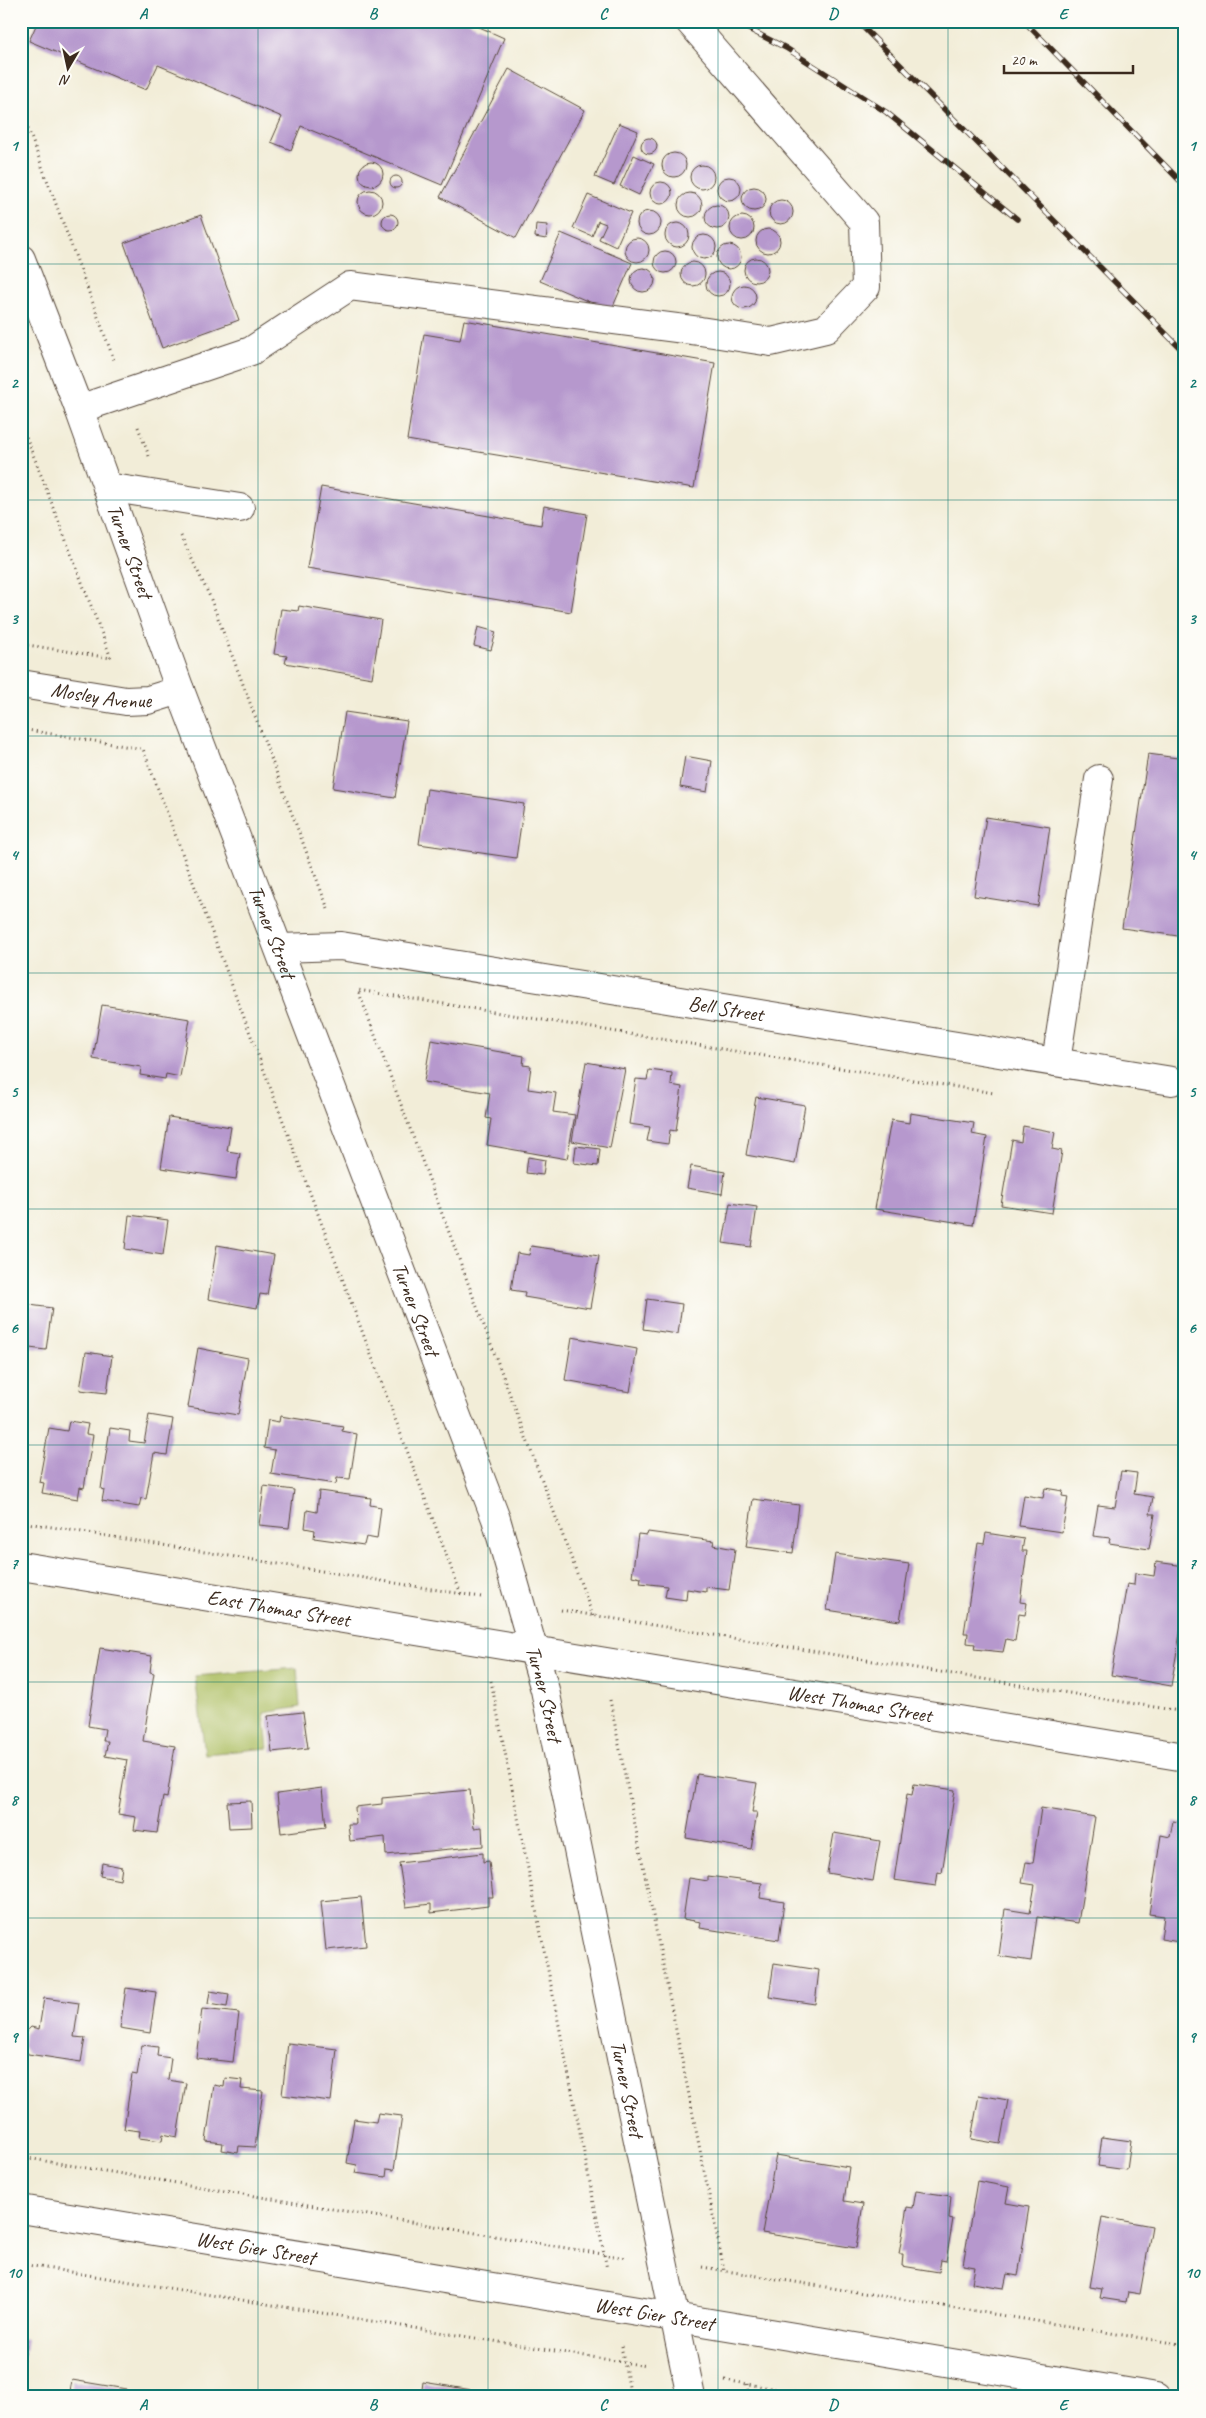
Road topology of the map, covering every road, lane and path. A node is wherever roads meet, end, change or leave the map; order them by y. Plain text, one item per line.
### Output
1 (689, 21) edge
2 (21, 259) edge
3 (27, 291) edge
4 (79, 409) junction
5 (21, 423) edge
6 (107, 487) junction
7 (240, 508) dead end
8 (21, 644) edge
9 (21, 684) edge
10 (180, 690) junction
11 (21, 729) edge
12 (1099, 779) dead end
13 (279, 948) junction
14 (1056, 1062) junction
15 (1172, 1081) dead end
16 (994, 1093) dead end
17 (21, 1522) edge
18 (21, 1566) edge
19 (462, 1594) junction
20 (521, 1604) junction
21 (594, 1616) junction
22 (535, 1651) junction
23 (491, 1680) dead end
24 (610, 1700) dead end
25 (1185, 1712) edge
26 (1185, 1757) edge
27 (21, 2157) edge
28 (21, 2210) edge
29 (605, 2256) junction
30 (664, 2263) junction
31 (21, 2264) edge
32 (724, 2270) junction
33 (614, 2308) junction
34 (676, 2319) junction
35 (1185, 2344) edge
36 (624, 2361) junction
37 (747, 2384) junction
38 (689, 2385) edge
39 (631, 2397) edge
40 (749, 2397) edge
41 (821, 2397) edge
42 (1157, 2397) edge

1 - 4 street
2 - 3 street, Turner Street
3 - 4 street, Turner Street
4 - 6 street, Turner Street
5 - 8 path
6 - 7 street
6 - 10 street, Turner Street
9 - 10 street, Mosley Avenue
10 - 13 street, Turner Street
11 - 19 path
12 - 14 street
13 - 14 street, Bell Street
13 - 20 street, Turner Street
14 - 15 street, Bell Street
16 - 21 path
17 - 19 path
18 - 22 street, East Thomas Street
19 - 20 path
20 - 21 path
20 - 22 street, Turner Street
21 - 25 path
22 - 26 street, West Thomas Street
22 - 30 street, Turner Street
23 - 29 path
24 - 32 path
27 - 29 path
28 - 33 street, West Gier Street
29 - 30 path
29 - 33 path
30 - 32 path
30 - 34 street, Turner Street
31 - 36 path
32 - 35 path
33 - 34 street, West Gier Street
33 - 36 path
34 - 38 street, Turner Street
34 - 42 street, West Gier Street
36 - 38 path
36 - 39 path
37 - 38 path
37 - 40 path
37 - 41 path

